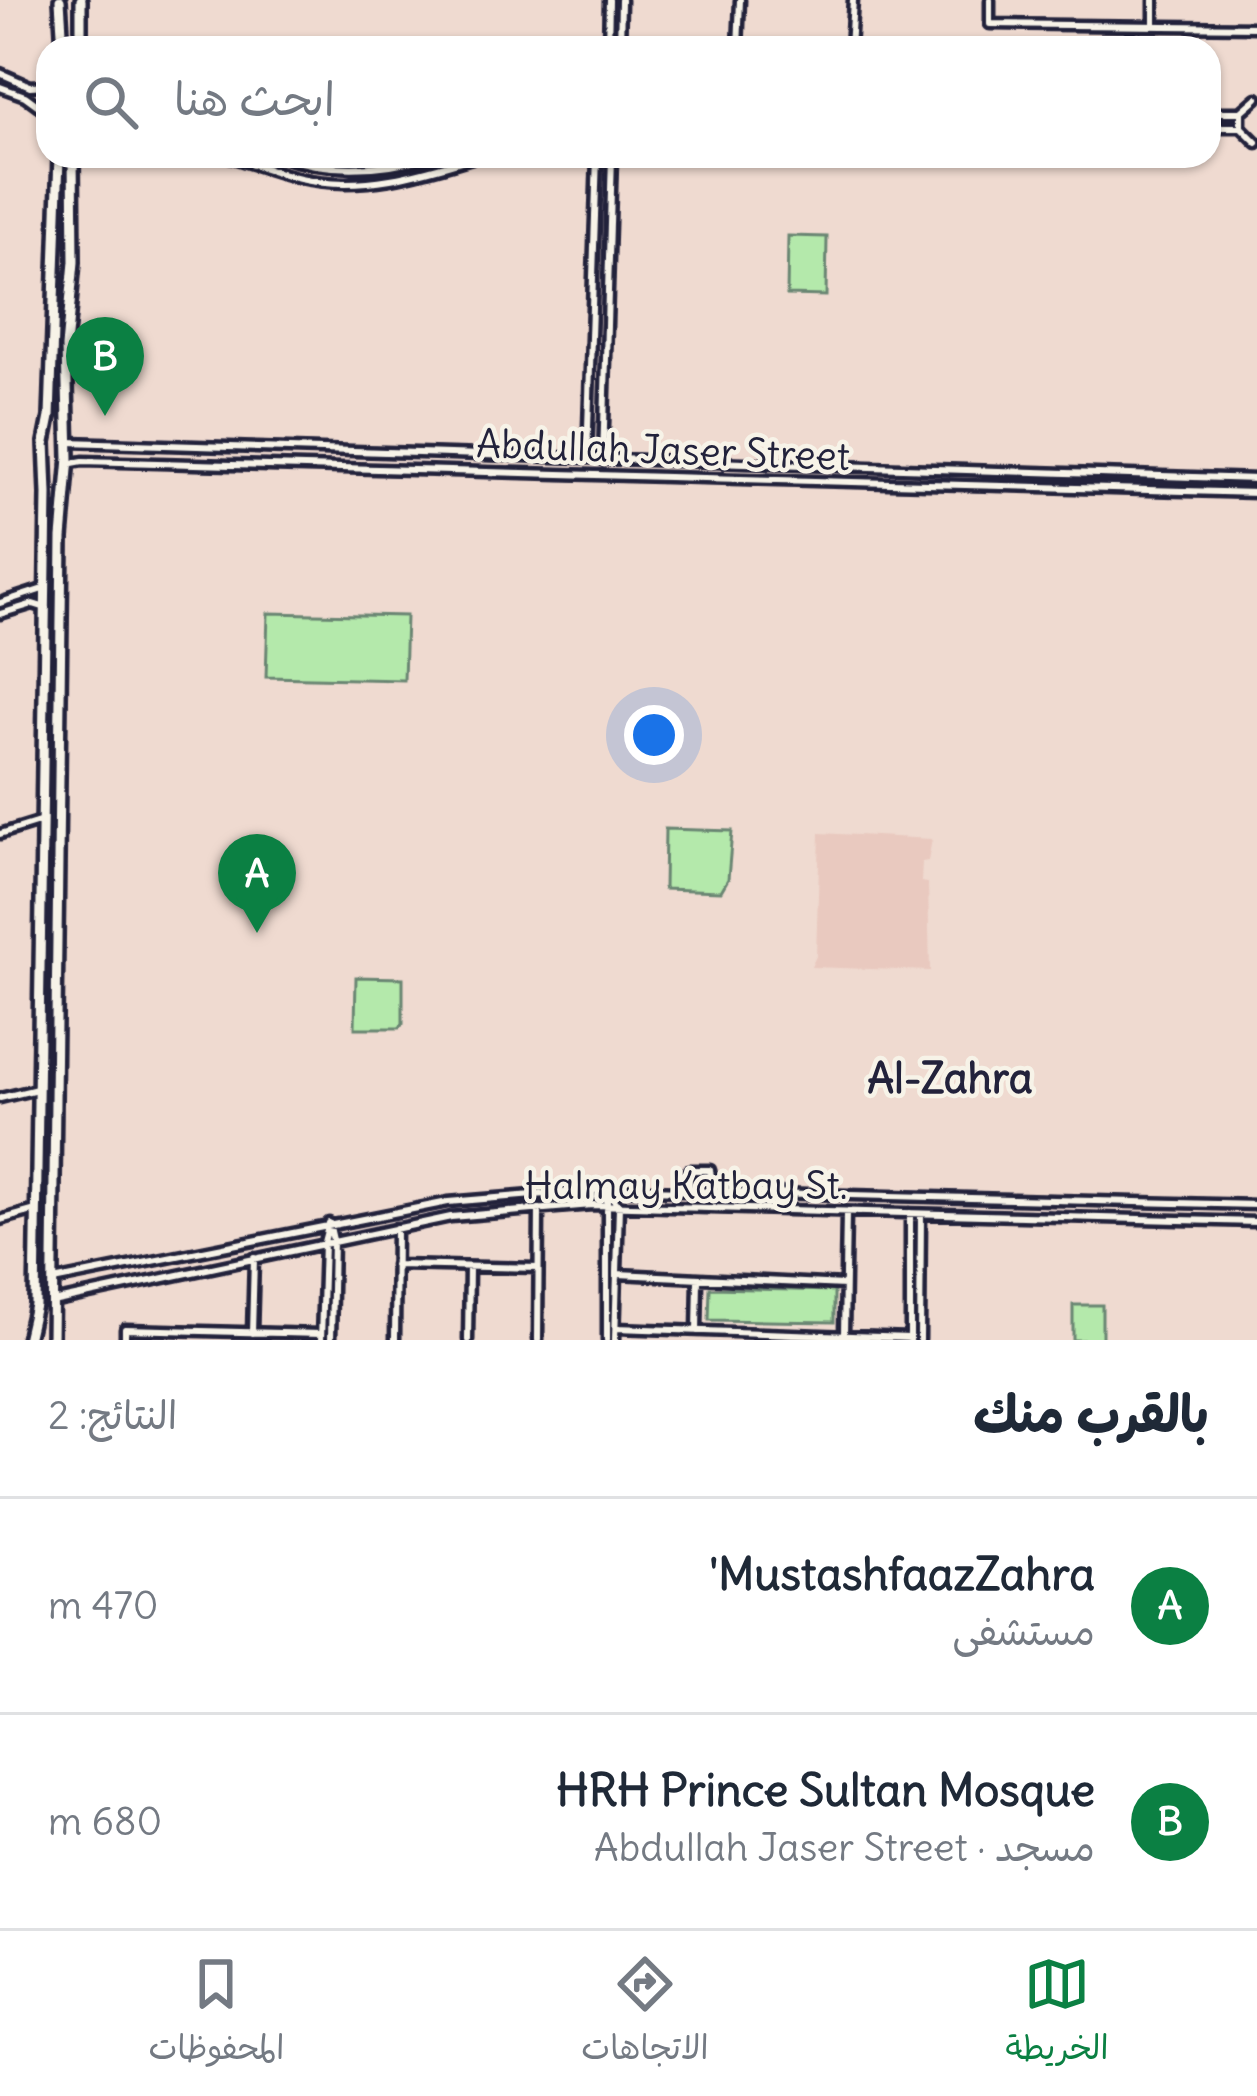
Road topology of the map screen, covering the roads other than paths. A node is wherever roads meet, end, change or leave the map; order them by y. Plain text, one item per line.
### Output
1 (60, 0) edge
2 (81, 0) edge
3 (609, 0) edge
4 (621, 0) edge
5 (740, 0) edge
6 (853, 0) edge
7 (990, 0) edge
8 (1154, 0) edge
9 (1154, 26) junction
10 (1257, 27) edge
11 (62, 36) edge
12 (81, 36) edge
13 (608, 36) edge
14 (620, 36) edge
15 (738, 36) edge
16 (851, 36) edge
17 (0, 73) edge
18 (36, 86) edge
19 (0, 87) edge
20 (1257, 98) edge
21 (36, 104) edge
22 (1221, 112) edge
23 (1241, 112) junction
24 (1221, 127) edge
25 (1241, 127) junction
26 (1257, 143) edge
27 (57, 168) edge
28 (73, 168) edge
29 (266, 168) edge
30 (335, 168) edge
31 (379, 168) edge
32 (437, 168) edge
33 (597, 168) edge
34 (612, 168) edge
35 (272, 170) joint
36 (335, 181) junction
37 (380, 181) junction
38 (53, 253) junction
39 (74, 256) junction
40 (68, 442) junction
41 (44, 457) junction
42 (475, 457) junction
43 (587, 460) junction
44 (603, 460) junction
45 (68, 464) junction
46 (475, 471) junction
47 (1057, 473) junction
48 (1257, 479) edge
49 (1055, 488) junction
50 (1257, 493) edge
51 (46, 588) junction
52 (0, 603) edge
53 (46, 608) junction
54 (0, 614) edge
55 (43, 820) junction
56 (0, 834) edge
57 (57, 988) junction
58 (40, 989) junction
59 (37, 1089) junction
60 (0, 1098) edge
61 (606, 1189) junction
62 (689, 1192) junction
63 (713, 1192) junction
64 (1254, 1205) edge
65 (614, 1206) junction
66 (539, 1209) junction
67 (36, 1210) junction
68 (846, 1212) junction
69 (910, 1213) junction
70 (921, 1214) junction
71 (0, 1220) edge
72 (1253, 1222) edge
73 (329, 1223) junction
74 (396, 1228) junction
75 (328, 1240) junction
76 (254, 1257) junction
77 (395, 1265) junction
78 (469, 1267) junction
79 (538, 1268) junction
80 (618, 1274) junction
81 (698, 1279) junction
82 (52, 1281) junction
83 (844, 1285) junction
84 (52, 1302) junction
85 (616, 1328) junction
86 (685, 1330) junction
87 (697, 1330) junction
88 (252, 1333) junction
89 (844, 1335) junction
90 (321, 1337) edge
91 (910, 1339) edge
92 (27, 1340) edge
93 (52, 1340) edge
94 (125, 1340) edge
95 (331, 1340) edge
96 (394, 1340) edge
97 (468, 1340) edge
98 (538, 1340) edge
99 (611, 1340) edge
100 (684, 1340) edge
101 (920, 1340) edge

1 - 11 main road
2 - 12 main road
3 - 13 street
4 - 14 street
5 - 15 street
6 - 16 street
7 - 9 street
8 - 9 street
9 - 10 street
17 - 18 street
19 - 21 street
20 - 23 street
22 - 23 street
23 - 25 street
24 - 25 street
25 - 26 street
27 - 38 main road
28 - 39 main road
29 - 35 street
30 - 36 street
31 - 37 street
32 - 37 street
33 - 43 street
34 - 44 street
35 - 36 street
36 - 37 street
38 - 39 main road
38 - 39 main road
38 - 41 main road
39 - 40 main road
40 - 42 street, Abdullah Jaser Street
40 - 45 main road
41 - 45 main road
41 - 51 main road
42 - 43 street, Abdullah Jaser Street
42 - 46 street
43 - 44 street, Abdullah Jaser Street
44 - 47 street, Abdullah Jaser Street
45 - 46 street, Abdullah Jaser Street
45 - 57 main road
46 - 49 street, Abdullah Jaser Street
47 - 48 street, Abdullah Jaser Street
47 - 49 street
49 - 50 street, Abdullah Jaser Street
51 - 52 street
51 - 53 main road
53 - 54 street
53 - 55 main road
55 - 56 street
55 - 58 main road
57 - 58 main road
57 - 82 main road
58 - 59 main road
59 - 60 street
59 - 67 main road
61 - 62 street, Halmay Katbay St.
61 - 65 street
61 - 73 street, Halmay Katbay St.
62 - 63 street, Halmay Katbay St.
62 - 63 street
63 - 64 street, Halmay Katbay St.
64 - 72 street
65 - 66 street, Halmay Katbay St.
65 - 68 street, Halmay Katbay St.
65 - 80 street
65 - 99 street
66 - 74 street, Halmay Katbay St.
66 - 79 street
67 - 71 street
67 - 92 main road
68 - 69 street, Halmay Katbay St.
68 - 83 street
69 - 70 street, Halmay Katbay St.
69 - 91 street
70 - 72 street, Halmay Katbay St.
70 - 101 street
73 - 75 street
73 - 82 street, Halmay Katbay St.
74 - 75 street, Halmay Katbay St.
74 - 77 street
75 - 76 street, Halmay Katbay St.
75 - 90 street
75 - 95 street
76 - 84 street, Halmay Katbay St.
76 - 88 street
77 - 78 street
77 - 96 street
78 - 79 street
78 - 97 street
79 - 98 street
80 - 81 street
80 - 85 street
81 - 83 street
81 - 87 street
82 - 84 main road
83 - 89 street
84 - 93 main road
85 - 86 street
85 - 99 street
86 - 87 street
86 - 100 street
87 - 89 street
88 - 90 street
88 - 94 street
89 - 91 street

